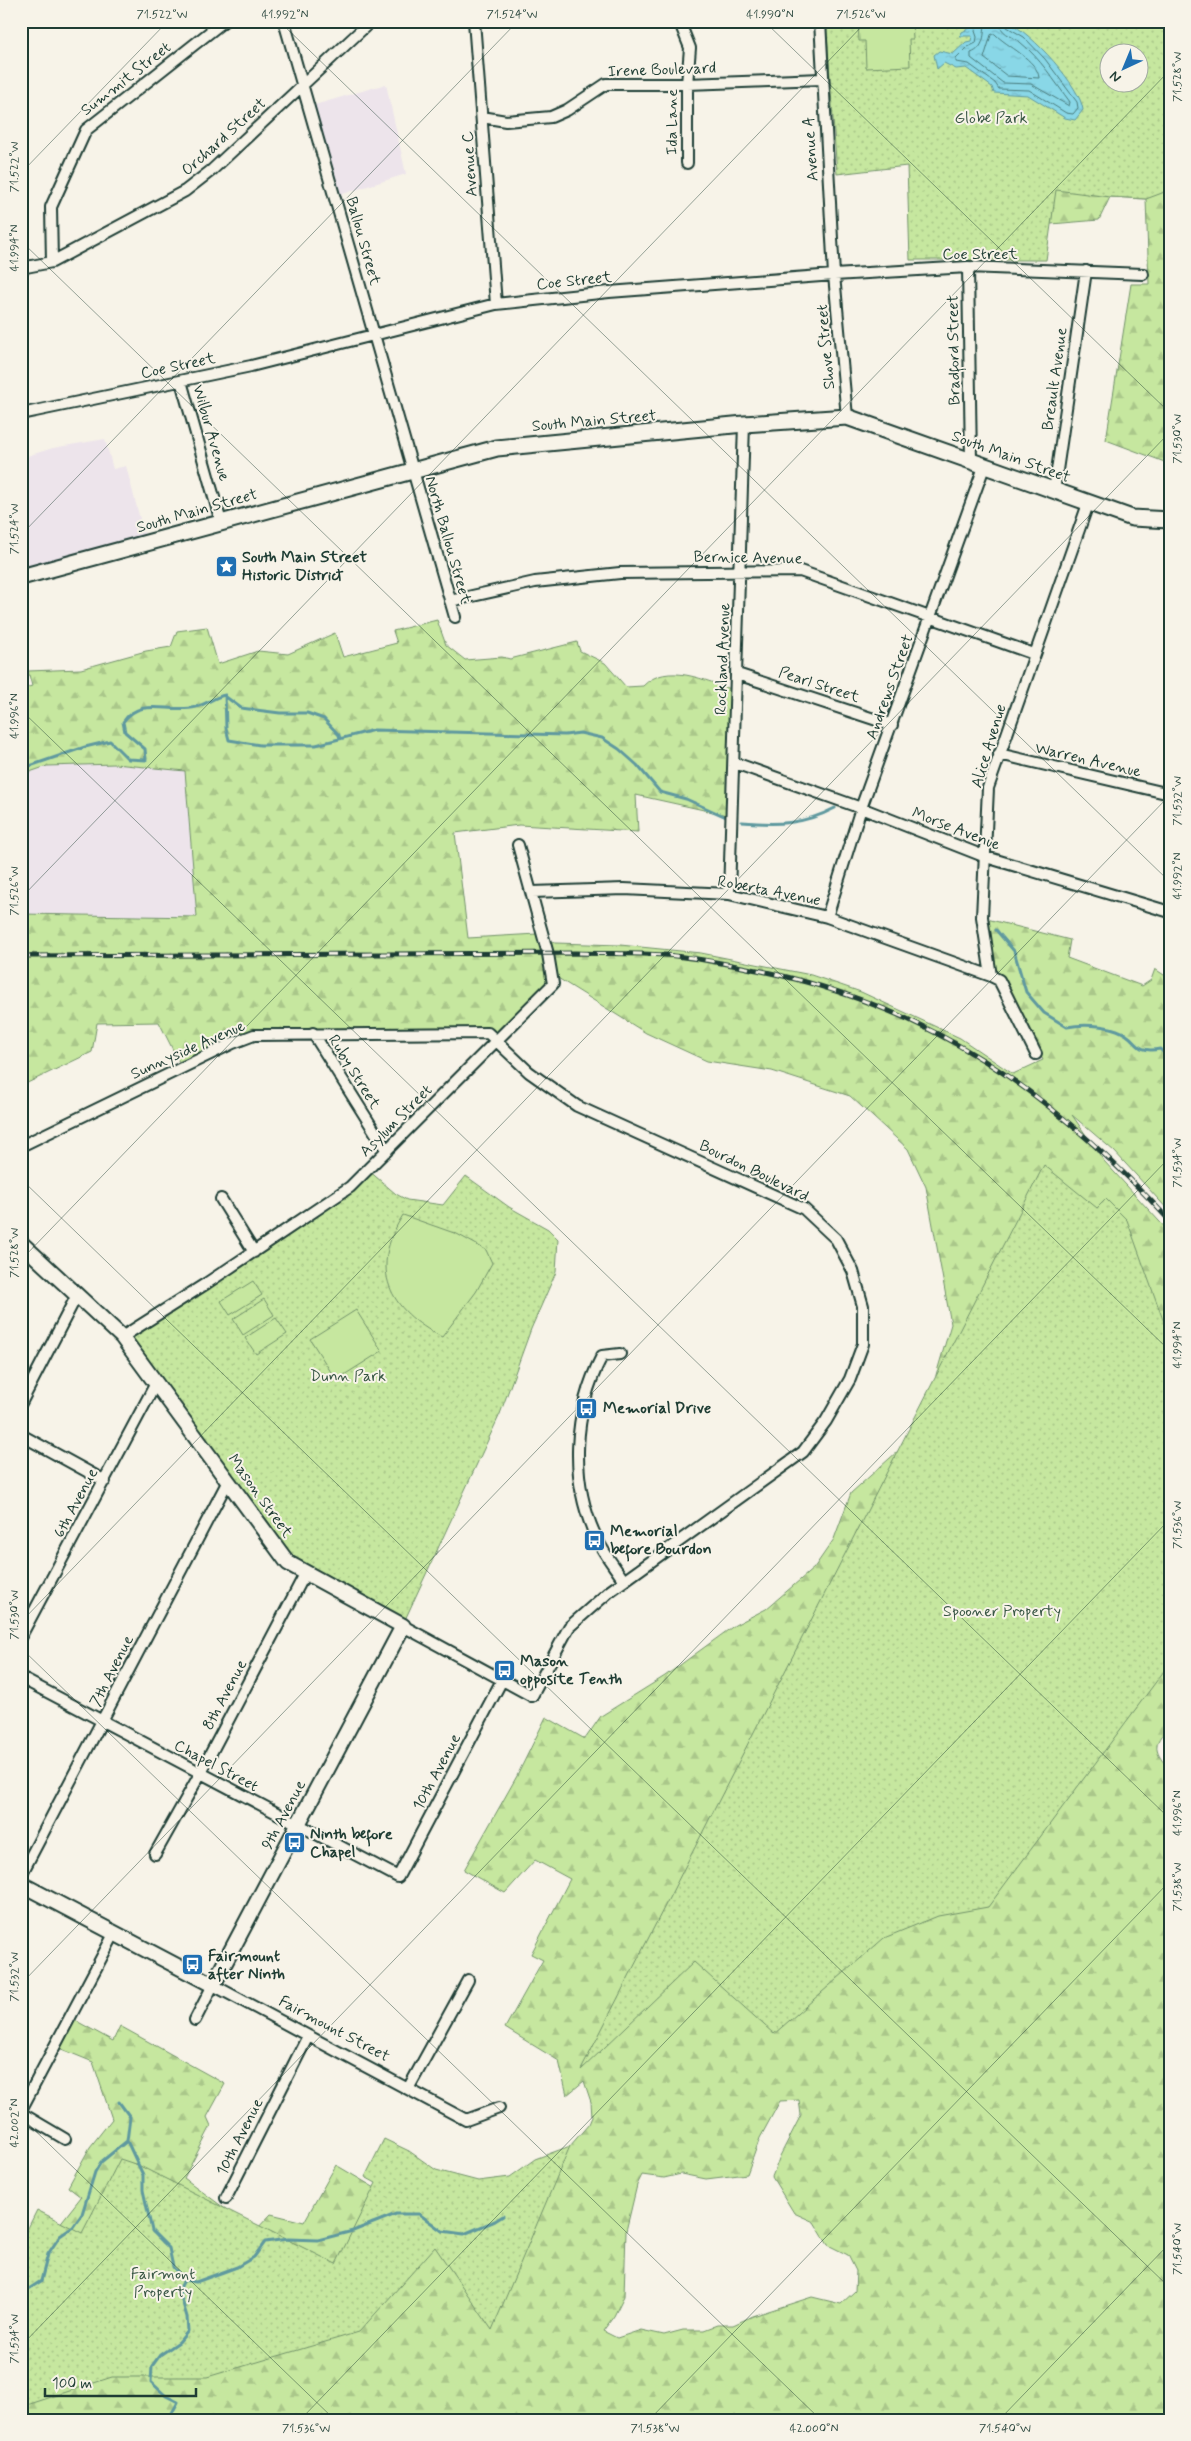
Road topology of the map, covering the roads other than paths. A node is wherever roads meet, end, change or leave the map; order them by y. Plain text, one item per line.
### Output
1 (224, 21) edge
2 (284, 21) edge
3 (371, 21) edge
4 (474, 21) edge
5 (820, 21) edge
6 (680, 22) dead end
7 (822, 79) junction
8 (686, 84) junction
9 (303, 86) junction
10 (482, 117) junction
11 (686, 163) dead end
12 (52, 262) junction
13 (968, 267) junction
14 (21, 268) edge
15 (1086, 270) junction
16 (834, 274) junction
17 (1143, 274) dead end
18 (496, 304) junction
19 (375, 334) junction
20 (181, 381) junction
21 (21, 414) edge
22 (847, 417) junction
23 (744, 424) junction
24 (977, 465) junction
25 (413, 470) junction
26 (1054, 491) junction
27 (1088, 504) junction
28 (1170, 520) edge
29 (221, 522) junction
30 (741, 571) junction
31 (21, 577) edge
32 (450, 601) junction
33 (931, 617) junction
34 (454, 618) dead end
35 (1034, 654) junction
36 (737, 674) junction
37 (892, 725) junction
38 (999, 754) junction
39 (735, 763) junction
40 (1170, 794) edge
41 (861, 808) junction
42 (518, 845) dead end
43 (986, 857) junction
44 (532, 892) junction
45 (729, 894) junction
46 (1170, 912) edge
47 (827, 918) junction
48 (990, 976) junction
49 (313, 1034) junction
50 (497, 1042) junction
51 (1036, 1054) dead end
52 (21, 1146) edge
53 (387, 1151) junction
54 (221, 1199) dead end
55 (21, 1243) edge
56 (254, 1252) junction
57 (77, 1295) junction
58 (122, 1337) junction
59 (620, 1354) dead end
60 (156, 1383) junction
61 (21, 1403) edge
62 (21, 1435) edge
63 (105, 1481) junction
64 (228, 1481) junction
65 (305, 1574) junction
66 (624, 1581) junction
67 (403, 1626) junction
68 (21, 1636) edge
69 (21, 1678) edge
70 (502, 1680) junction
71 (532, 1696) joint
72 (102, 1722) junction
73 (200, 1774) junction
74 (298, 1826) junction
75 (155, 1854) dead end
76 (21, 1875) edge
77 (398, 1877) joint
78 (21, 1884) edge
79 (114, 1934) junction
80 (468, 1980) dead end
81 (213, 1985) junction
82 (195, 2020) dead end
83 (308, 2036) junction
84 (408, 2088) junction
85 (499, 2108) dead end
86 (21, 2112) edge
87 (65, 2139) dead end
88 (226, 2198) dead end

1 - 12 street, Summit Street
2 - 9 street, Ballou Street
3 - 9 street, Orchard Street
4 - 10 street, Avenue C
5 - 7 street, Avenue A
6 - 8 street, Ida Lane
7 - 8 street, Irene Boulevard
7 - 16 street, Avenue A
8 - 10 street, Irene Boulevard
8 - 11 street, Ida Lane
9 - 12 street, Orchard Street
9 - 19 street, Ballou Street
10 - 18 street, Avenue C
12 - 14 street, Orchard Street
13 - 15 street, Coe Street
13 - 16 street, Coe Street
13 - 24 street, Bradford Street
15 - 17 street, Coe Street
15 - 26 street, Breault Avenue
16 - 18 street, Coe Street
16 - 22 street, Shove Street
18 - 19 street, Coe Street
19 - 20 street, Coe Street
19 - 25 street, Ballou Street
20 - 21 street, Coe Street
20 - 29 street, Wilbur Avenue
22 - 23 main road, South Main Street
22 - 24 main road, South Main Street
23 - 25 main road, South Main Street
23 - 30 street, Rockland Avenue
24 - 26 main road, South Main Street
24 - 33 street, Andrews Street
25 - 29 main road, South Main Street
25 - 32 street, North Ballou Street
26 - 27 main road, South Main Street
27 - 28 main road, South Main Street
27 - 35 street, Alice Avenue
29 - 31 main road, South Main Street
30 - 32 street, Bernice Avenue
30 - 33 street, Bernice Avenue
30 - 36 street, Rockland Avenue
32 - 34 street, North Ballou Street
33 - 35 street, Bernice Avenue
33 - 37 street, Andrews Street
35 - 38 street, Alice Avenue
36 - 37 street, Pearl Street
36 - 39 street, Rockland Avenue
37 - 41 street, Andrews Street
38 - 40 street, Warren Avenue
38 - 43 street, Alice Avenue
39 - 41 street, Morse Avenue
39 - 45 street, Rockland Avenue
41 - 43 street, Morse Avenue
41 - 47 street, Andrews Street
42 - 44 street, Asylum Street
43 - 46 street, Morse Avenue
43 - 48 street, Alice Avenue
44 - 45 street, Roberta Avenue
44 - 50 street, Asylum Street
45 - 47 street, Roberta Avenue
47 - 48 street, Roberta Avenue
48 - 51 street
49 - 50 street, Sunnyside Avenue
49 - 52 street, Sunnyside Avenue
49 - 53 street, Ruby Street
50 - 53 street, Asylum Street
50 - 66 street, Bourdon Boulevard
53 - 56 street, Asylum Street
54 - 56 street
55 - 57 street, Mason Street
56 - 58 street, Asylum Street
57 - 58 street, Mason Street
57 - 61 street
58 - 60 street, Mason Street
59 - 66 street
60 - 63 street, 6th Avenue
60 - 64 street, Mason Street
62 - 63 street
63 - 68 street, 6th Avenue
64 - 65 street, Mason Street
64 - 72 street, 7th Avenue
65 - 67 street, Mason Street
65 - 73 street, 8th Avenue
66 - 71 street, Bourdon Boulevard
67 - 70 street, Mason Street
67 - 74 street, 9th Avenue
69 - 72 street, Chapel Street
70 - 71 street, Mason Street
70 - 77 street, 10th Avenue
72 - 73 street, Chapel Street
72 - 76 street, 7th Avenue
73 - 74 street, Chapel Street
73 - 75 street, 8th Avenue
74 - 77 street, Chapel Street
74 - 81 street, 9th Avenue
78 - 79 street, Fairmount Street
79 - 81 street, Fairmount Street
79 - 86 street
80 - 84 street
81 - 82 street, 9th Avenue
81 - 83 street, Fairmount Street
83 - 84 street, Fairmount Street
83 - 88 street, 10th Avenue
84 - 85 street, Fairmount Street
86 - 87 street

